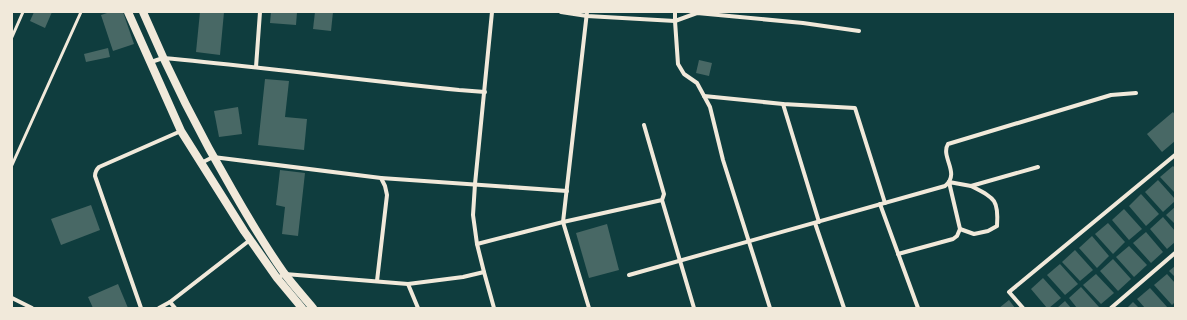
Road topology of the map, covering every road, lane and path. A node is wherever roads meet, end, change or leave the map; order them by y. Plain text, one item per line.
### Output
1 (23, 12) edge
2 (81, 12) edge
3 (128, 12) edge
4 (143, 12) edge
5 (260, 12) edge
6 (492, 12) edge
7 (560, 12) edge
8 (676, 12) edge
9 (587, 14) edge
10 (675, 21) junction
11 (859, 31) dead end
12 (12, 36) edge
13 (163, 58) junction
14 (151, 62) junction
15 (256, 67) junction
16 (484, 92) junction
17 (1136, 93) dead end
18 (704, 96) junction
19 (783, 104) junction
20 (644, 125) dead end
21 (181, 131) junction
22 (1175, 155) edge
23 (213, 157) junction
24 (201, 163) junction
25 (12, 165) edge
26 (1038, 167) dead end
27 (380, 178) junction
28 (949, 182) junction
29 (475, 184) junction
30 (971, 186) junction
31 (567, 191) junction
32 (662, 200) junction
33 (882, 204) junction
34 (563, 222) junction
35 (817, 222) junction
36 (960, 229) junction
37 (250, 240) junction
38 (748, 242) junction
39 (477, 244) junction
40 (1175, 253) edge
41 (898, 254) junction
42 (680, 261) junction
43 (484, 272) junction
44 (629, 275) dead end
45 (281, 276) junction
46 (377, 281) junction
47 (408, 284) junction
48 (12, 298) edge
49 (170, 302) junction
50 (32, 308) edge
51 (141, 308) edge
52 (159, 308) edge
53 (175, 308) edge
54 (302, 308) edge
55 (313, 308) edge
56 (418, 308) edge
57 (494, 308) edge
58 (589, 308) edge
59 (694, 308) edge
60 (770, 308) edge
61 (844, 308) edge
62 (918, 308) edge
63 (1023, 308) edge
64 (1111, 308) edge

1 - 12 lane
2 - 25 lane
3 - 14 main road
4 - 13 main road
5 - 15 street
6 - 16 street
7 - 9 street
8 - 10 street
9 - 10 street
9 - 31 street
10 - 11 street
10 - 18 street
13 - 14 street
13 - 15 street
13 - 23 main road
14 - 21 main road
15 - 16 street
16 - 29 street
17 - 28 street
18 - 19 street
18 - 38 street
19 - 33 street
19 - 35 street
20 - 32 street
21 - 24 main road
21 - 51 street
22 - 63 street
23 - 24 street
23 - 27 street
23 - 45 main road
24 - 37 main road
26 - 30 street
27 - 29 street
27 - 46 street
28 - 30 street
28 - 33 street
28 - 36 street
29 - 31 street
29 - 39 street
30 - 36 street
31 - 34 street
32 - 34 street
32 - 42 street
33 - 35 street
33 - 41 street
34 - 39 street
34 - 58 street
35 - 38 street
35 - 61 street
36 - 41 street
37 - 45 main road
37 - 49 street
38 - 42 street
38 - 60 street
39 - 43 street
40 - 64 street
41 - 62 street
42 - 44 street
42 - 59 street
43 - 47 street
43 - 57 street
45 - 46 street
45 - 54 main road
45 - 55 main road
46 - 47 street
47 - 56 street
48 - 50 street
49 - 52 street
49 - 53 street

